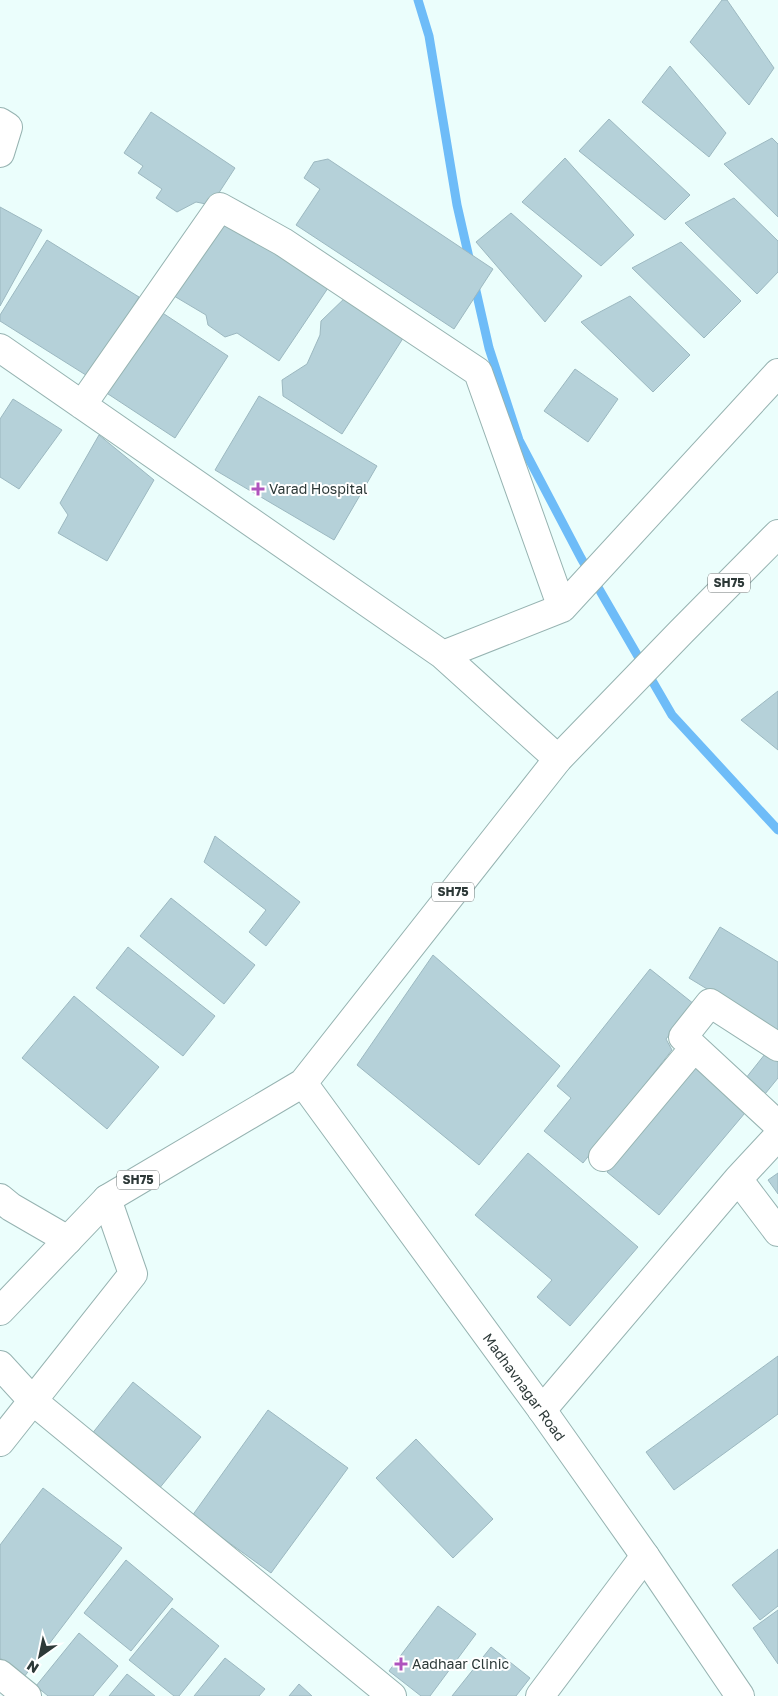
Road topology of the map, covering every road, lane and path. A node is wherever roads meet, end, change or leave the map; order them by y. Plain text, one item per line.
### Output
1 (0, 122) edge
2 (0, 152) edge
3 (0, 348) edge
4 (778, 373) edge
5 (82, 405) junction
6 (778, 534) edge
7 (562, 608) junction
8 (443, 655) junction
9 (558, 759) junction
10 (778, 1047) edge
11 (694, 1048) junction
12 (303, 1083) junction
13 (778, 1124) edge
14 (778, 1136) edge
15 (603, 1157) dead end
16 (738, 1179) junction
17 (107, 1199) junction
18 (4, 1208) edge
19 (778, 1232) edge
20 (68, 1240) junction
21 (0, 1311) edge
22 (0, 1365) edge
23 (33, 1401) junction
24 (542, 1410) junction
25 (0, 1442) edge
26 (645, 1556) junction
27 (0, 1674) edge
28 (27, 1696) edge
29 (392, 1696) edge
30 (540, 1696) edge
31 (740, 1696) edge

1 - 2 street
3 - 5 street
4 - 7 street
5 - 7 street
5 - 8 street
6 - 9 street, SH75
7 - 8 street
8 - 9 street
9 - 12 street, SH75
10 - 11 street
11 - 13 street
11 - 15 street
12 - 17 street, SH75
12 - 24 street, Madhavnagar Road
14 - 16 street
16 - 19 street
16 - 24 street
17 - 20 street, SH75
17 - 23 street
18 - 20 street
20 - 21 street, SH75
22 - 23 street
23 - 25 street
23 - 29 street
24 - 26 street, Madhavnagar Road
26 - 30 street
26 - 31 street, Madhavnagar Road
27 - 28 street

